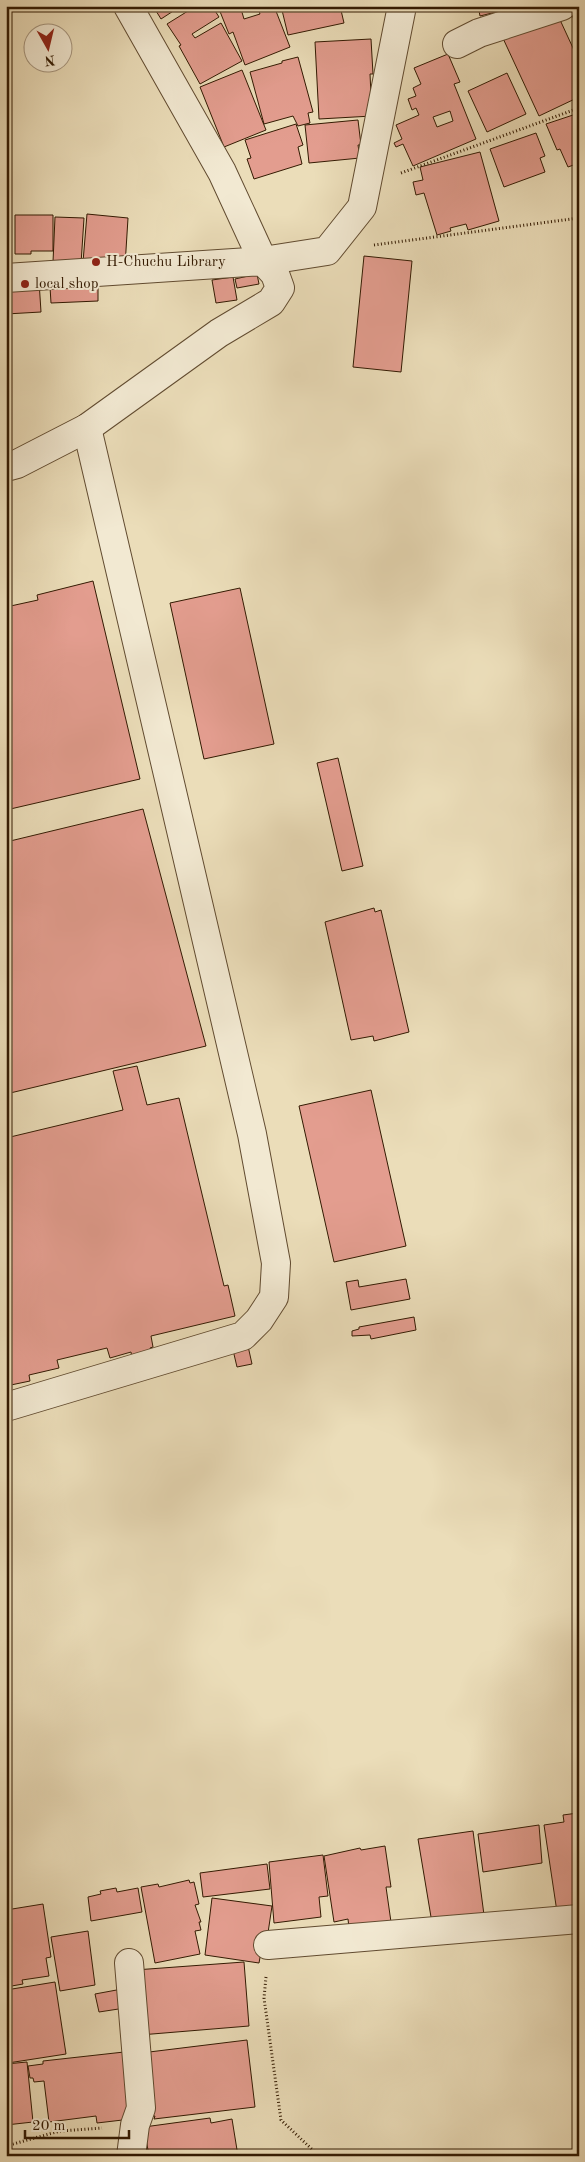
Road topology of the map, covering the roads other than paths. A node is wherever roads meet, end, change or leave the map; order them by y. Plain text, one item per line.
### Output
1 (128, 6) edge
2 (402, 6) edge
3 (562, 6) edge
4 (457, 44) dead end
5 (263, 261) junction
6 (6, 278) edge
7 (87, 428) junction
8 (6, 467) edge
9 (6, 1407) edge
10 (579, 1919) edge
11 (268, 1945) road end
12 (128, 1963) dead end
13 (131, 2156) edge

1 - 5 street
2 - 5 street
3 - 4 street
5 - 6 street
5 - 7 street
7 - 8 street
7 - 9 street
10 - 11 street
12 - 13 street

